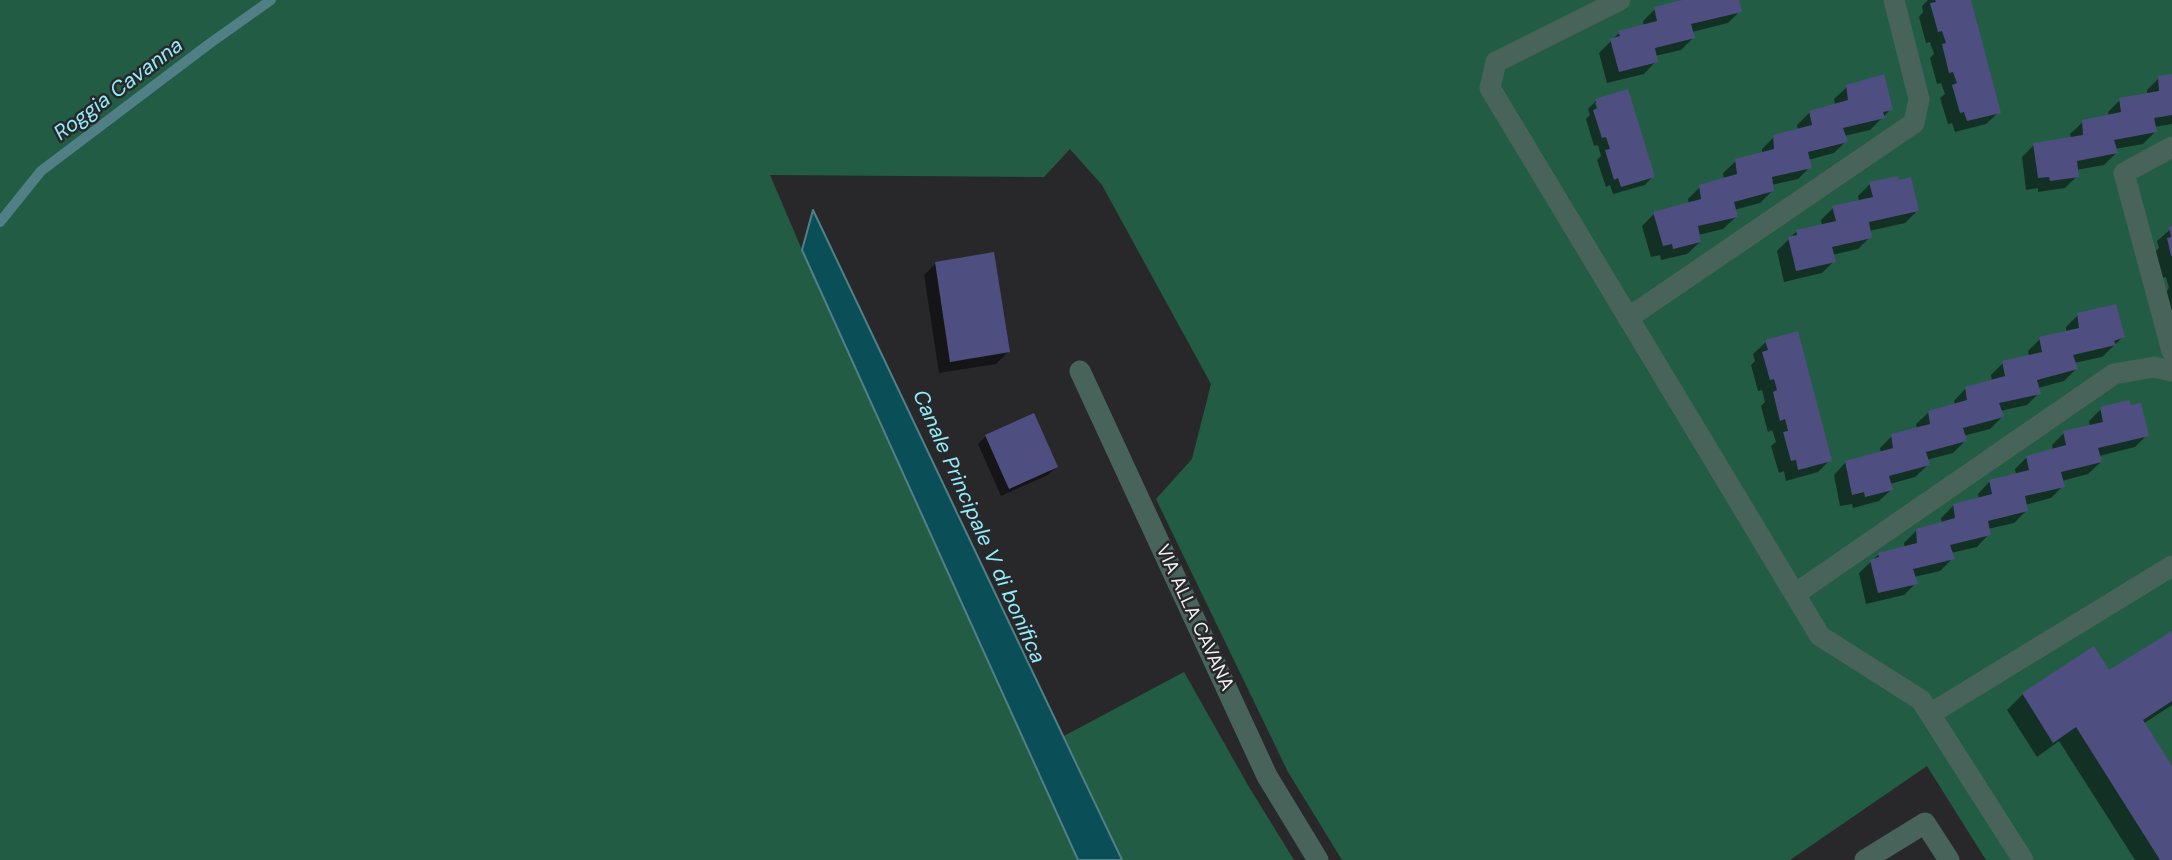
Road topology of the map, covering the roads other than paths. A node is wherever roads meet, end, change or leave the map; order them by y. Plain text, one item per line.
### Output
1 (1620, 0) edge
2 (1894, 0) edge
3 (2172, 147) edge
4 (1628, 318) junction
5 (2172, 351) edge
6 (1080, 371) dead end
7 (2172, 371) edge
8 (2172, 566) edge
9 (1795, 594) junction
10 (1930, 714) junction
11 (1318, 860) edge
12 (1865, 860) edge
13 (1949, 860) edge
14 (2023, 860) edge

1 - 4 street
2 - 4 street
3 - 5 street
4 - 9 street
6 - 11 street, VIA ALLA CAVANA
7 - 9 street
8 - 10 street
9 - 10 street
10 - 14 street
12 - 13 street

